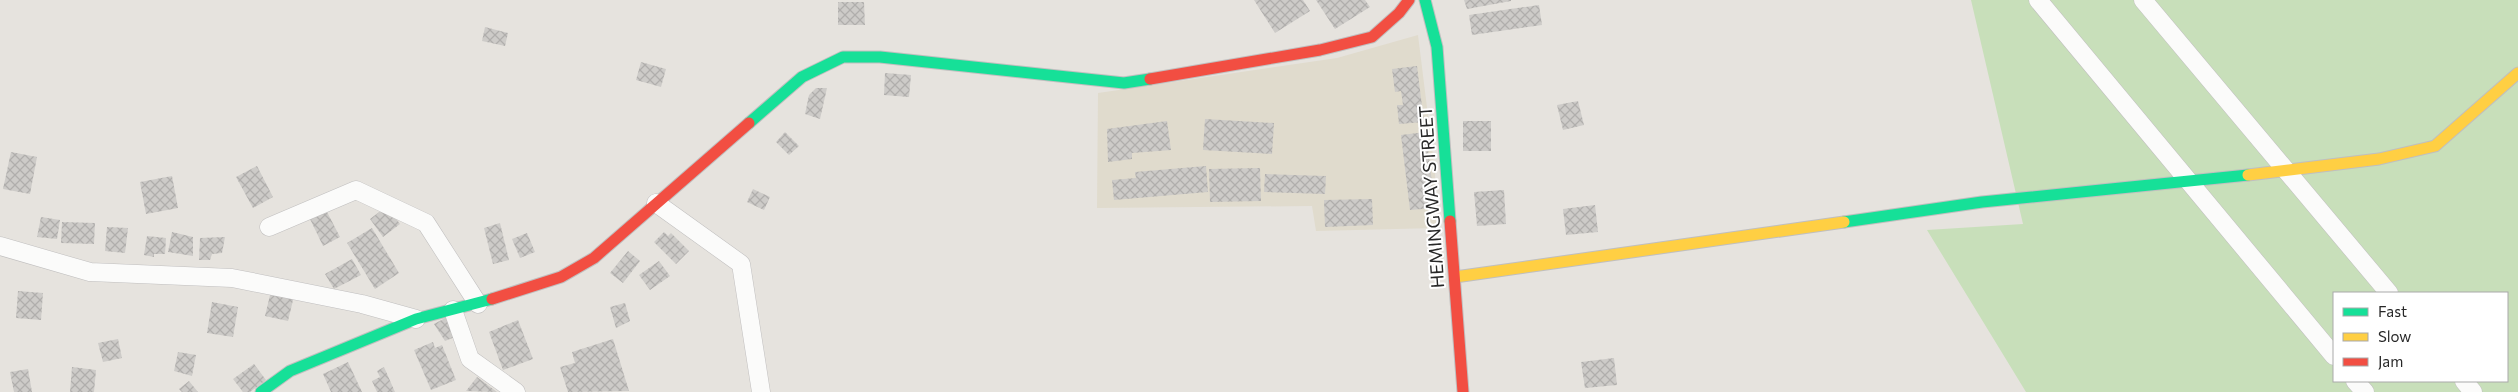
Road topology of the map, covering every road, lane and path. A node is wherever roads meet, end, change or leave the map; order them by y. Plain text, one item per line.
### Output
1 (1409, 0) edge
2 (1424, 0) edge
3 (2038, 0) edge
4 (2143, 0) edge
5 (2518, 73) edge
6 (2284, 170) junction
7 (2187, 182) junction
8 (656, 203) junction
9 (269, 227) dead end
10 (0, 246) edge
11 (1455, 278) junction
12 (2388, 292) edge
13 (478, 304) junction
14 (453, 310) junction
15 (416, 319) junction
16 (2333, 355) edge
17 (2356, 382) edge
18 (2465, 382) edge
19 (261, 392) edge
20 (516, 392) edge
21 (761, 392) edge
22 (1463, 392) edge
23 (2365, 392) edge
24 (2473, 392) edge

1 - 8 main road
2 - 11 main road, HEMINGWAY STREET
3 - 7 street
4 - 6 street
5 - 6 main road
6 - 7 main road
6 - 12 street
7 - 11 main road
7 - 16 street
8 - 13 main road
8 - 21 street
9 - 13 street
10 - 15 street
11 - 22 main road, HEMINGWAY STREET
13 - 14 main road
14 - 15 main road
14 - 20 street
15 - 19 main road
17 - 23 street
18 - 24 street

